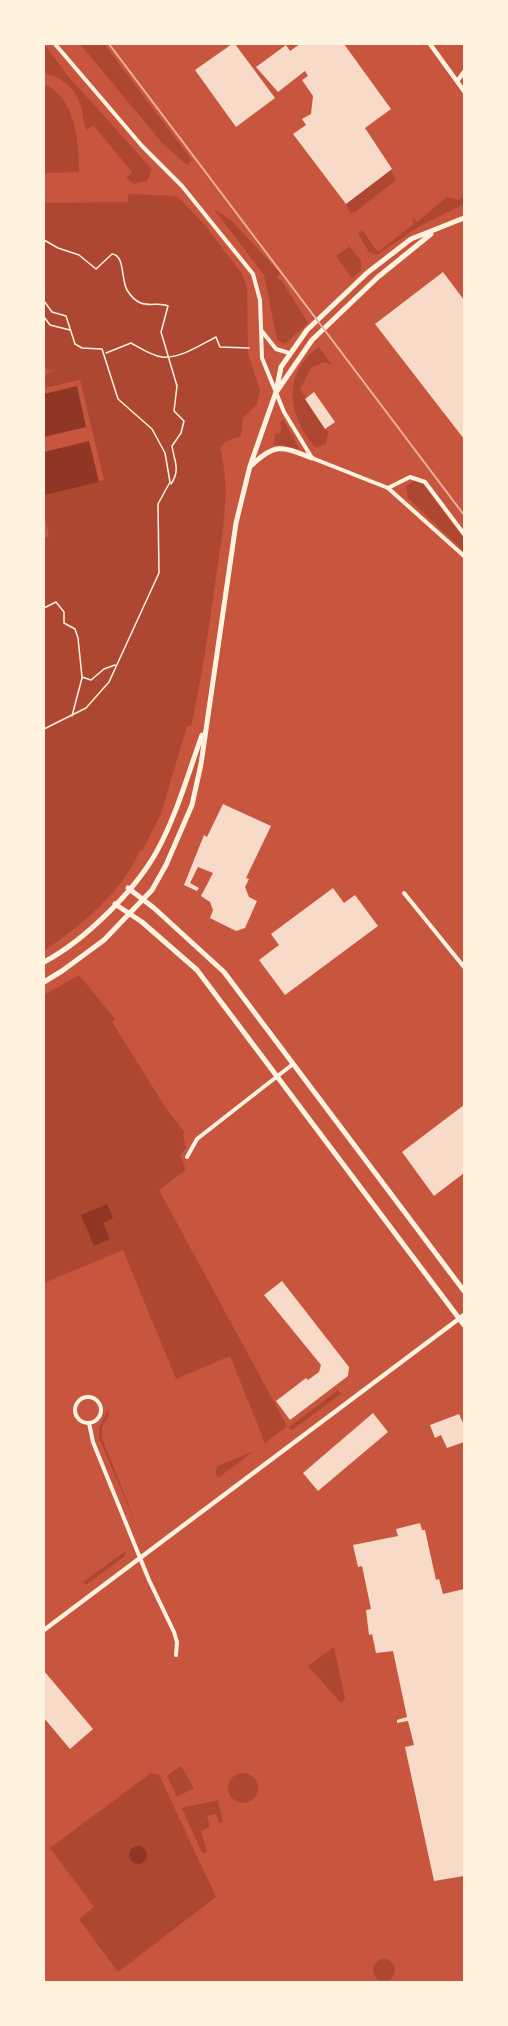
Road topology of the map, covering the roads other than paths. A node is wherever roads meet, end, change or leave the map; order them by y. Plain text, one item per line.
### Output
1 (55, 44) edge
2 (430, 44) edge
3 (465, 72) edge
4 (458, 80) junction
5 (465, 91) edge
6 (465, 218) edge
7 (433, 233) junction
8 (261, 330) junction
9 (289, 353) junction
10 (276, 392) junction
11 (312, 458) junction
12 (250, 466) junction
13 (388, 488) junction
14 (465, 534) edge
15 (465, 556) edge
16 (206, 722) junction
17 (128, 888) junction
18 (404, 893) dead end
19 (144, 900) junction
20 (115, 904) junction
21 (130, 914) junction
22 (44, 962) edge
23 (465, 967) edge
24 (44, 982) edge
25 (294, 1064) junction
26 (278, 1076) junction
27 (187, 1157) dead end
28 (465, 1291) edge
29 (462, 1317) edge
30 (465, 1325) edge
31 (89, 1423) junction
32 (140, 1556) junction
33 (44, 1630) edge
34 (176, 1655) dead end

1 - 8 street
2 - 4 street
3 - 4 street
4 - 5 street
6 - 7 main road
7 - 9 main road
7 - 10 main road
8 - 9 street
8 - 10 street
9 - 10 main road
10 - 11 street
10 - 12 main road
11 - 12 main road
11 - 13 street
12 - 16 main road
13 - 14 street
13 - 15 street
16 - 17 main road
16 - 19 main road
17 - 19 main road
17 - 20 main road
18 - 23 street
19 - 21 main road
19 - 25 main road
20 - 21 main road
20 - 22 main road
21 - 24 main road
21 - 26 main road
25 - 26 street
25 - 28 main road
26 - 27 street
26 - 29 main road
29 - 30 main road
29 - 32 street
31 - 31 street
31 - 32 street
32 - 33 street
32 - 34 street

